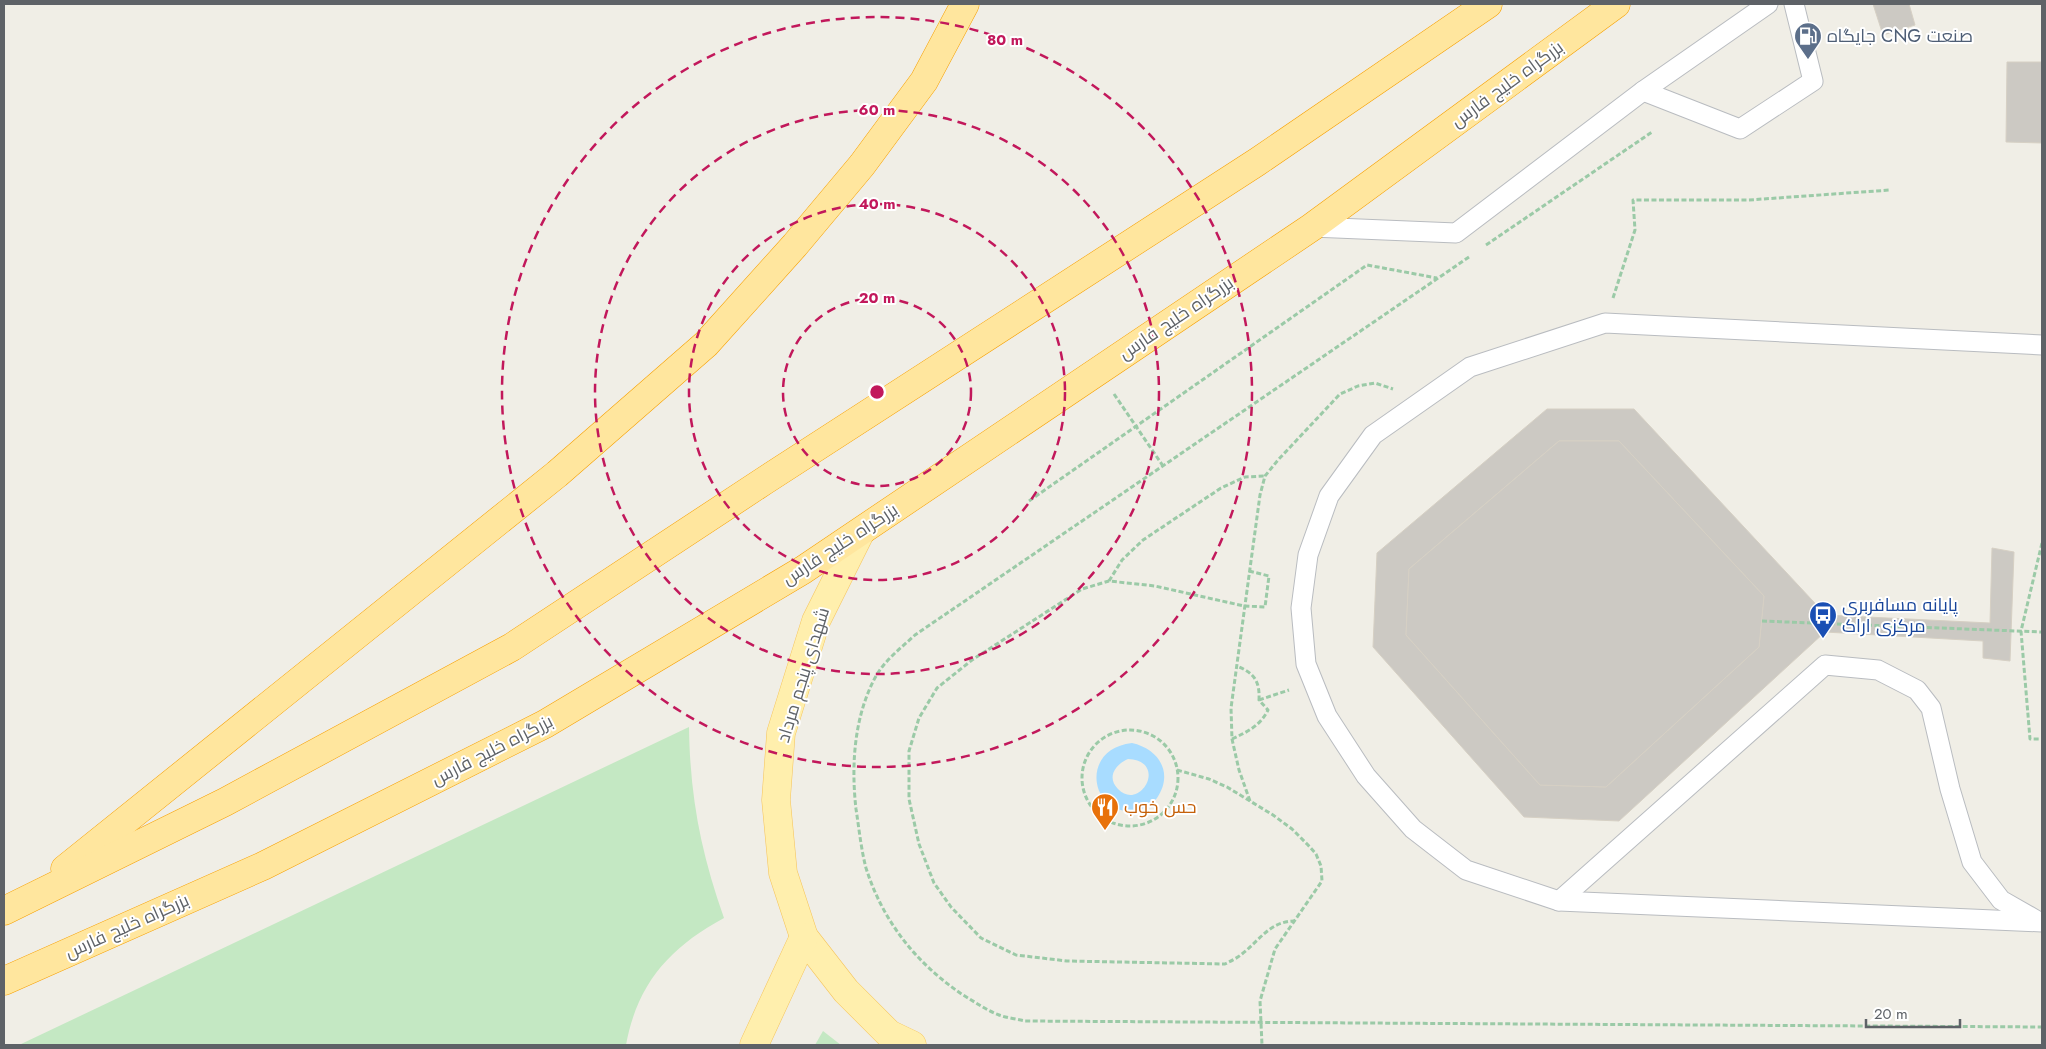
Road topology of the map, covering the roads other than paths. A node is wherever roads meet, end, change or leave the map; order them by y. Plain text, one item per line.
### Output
1 (965, 4) edge
2 (1488, 4) edge
3 (1616, 4) edge
4 (1768, 4) edge
5 (1794, 4) edge
6 (1643, 91) junction
7 (1312, 227) junction
8 (2042, 345) edge
9 (860, 533) junction
10 (1560, 901) junction
11 (13, 907) edge
12 (2041, 922) edge
13 (804, 937) junction
14 (4, 981) edge
15 (754, 1045) edge
16 (912, 1045) edge

1 - 11 highway
2 - 11 highway
3 - 7 highway, بزرگراه خلیج فارس
4 - 6 lane
5 - 6 lane
6 - 7 lane
7 - 9 highway, بزرگراه خلیج فارس
8 - 10 lane
9 - 13 main road, شهدای پنجم مرداد
9 - 14 highway, بزرگراه خلیج فارس
10 - 12 lane
10 - 12 lane
13 - 15 main road
13 - 16 main road, شهدای پنجم مرداد

